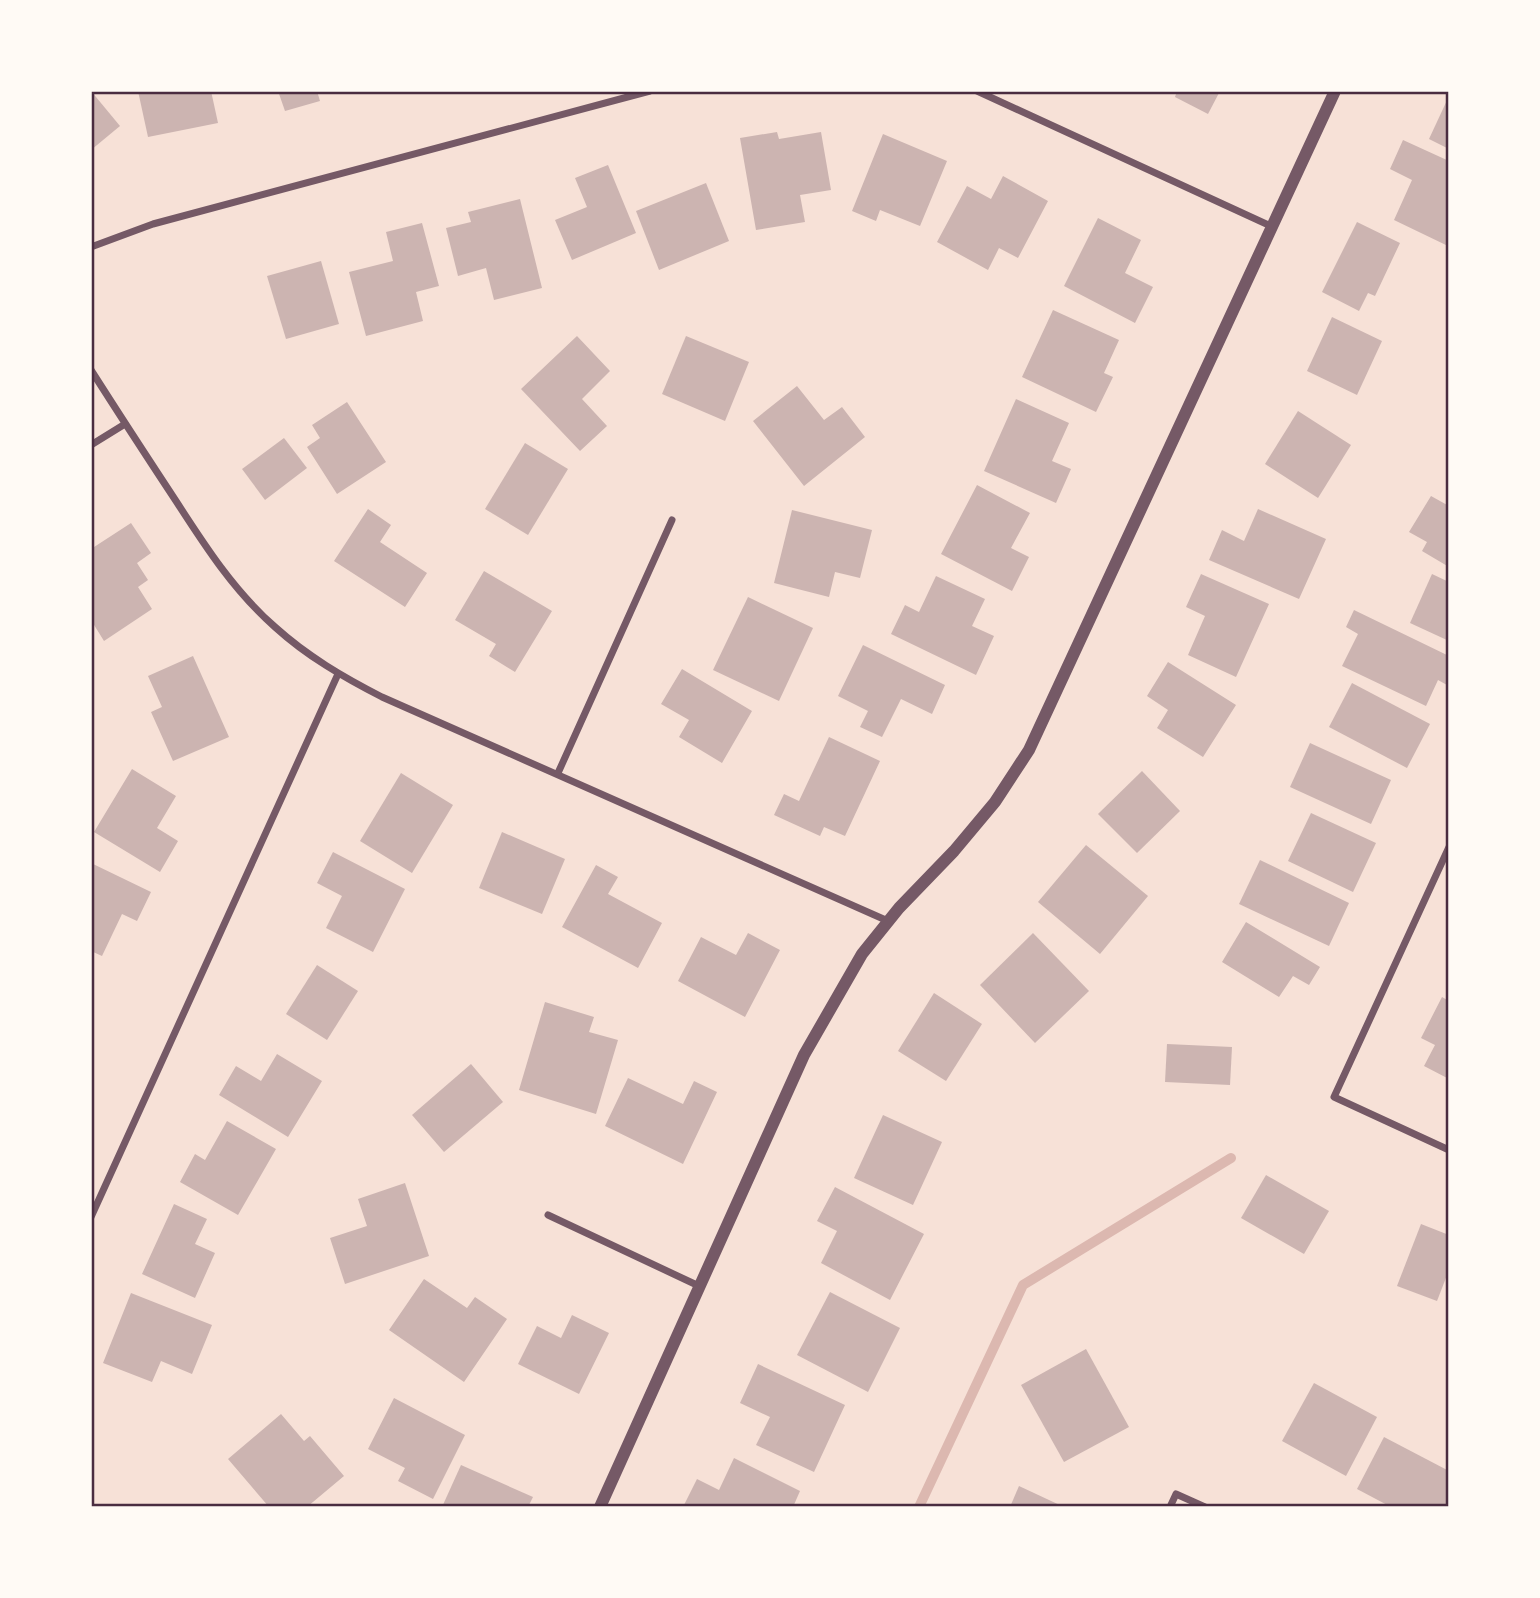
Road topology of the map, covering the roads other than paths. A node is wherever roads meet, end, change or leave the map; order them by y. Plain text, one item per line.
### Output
1 (650, 91) edge
2 (977, 91) edge
3 (1335, 91) edge
4 (1273, 227) junction
5 (91, 247) edge
6 (91, 370) edge
7 (125, 424) junction
8 (91, 445) edge
9 (672, 520) dead end
10 (338, 674) junction
11 (558, 773) junction
12 (1449, 846) edge
13 (888, 921) junction
14 (1449, 1150) edge
15 (548, 1216) dead end
16 (91, 1217) edge
17 (699, 1286) junction
18 (600, 1507) edge
19 (1170, 1507) edge
20 (1205, 1507) edge

1 - 5 street
2 - 4 street
3 - 4 street
4 - 13 street
6 - 7 street
7 - 8 street
7 - 10 street
9 - 11 street
10 - 11 street
10 - 16 street
11 - 13 street
12 - 14 street
13 - 17 street
15 - 17 street
17 - 18 street
19 - 20 street

